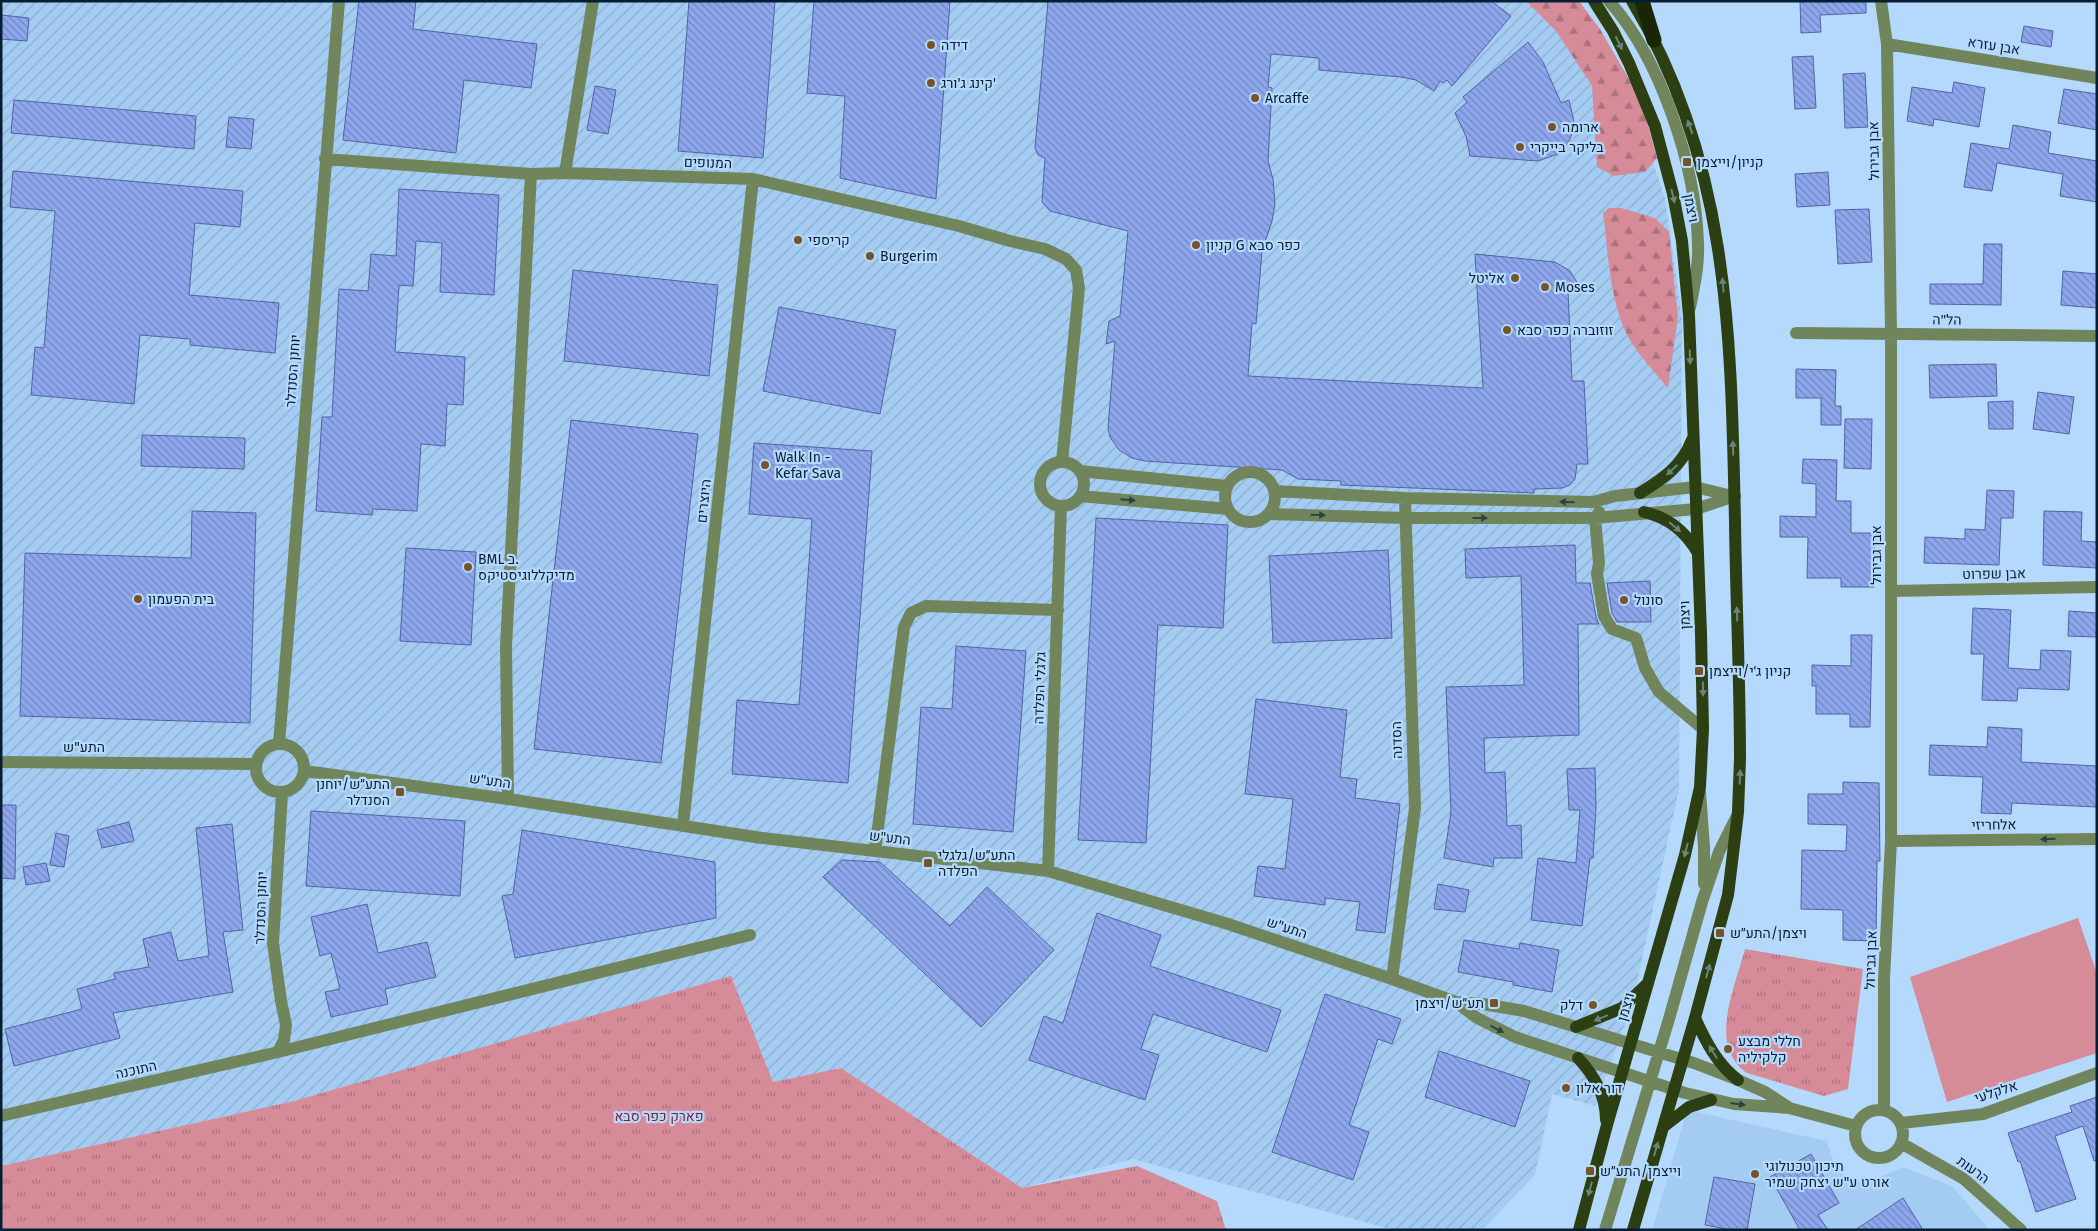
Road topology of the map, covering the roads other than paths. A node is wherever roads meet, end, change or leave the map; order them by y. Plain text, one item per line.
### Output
1 (339, 1) edge
2 (593, 1) edge
3 (1594, 1) edge
4 (1609, 1) edge
5 (1632, 1) edge
6 (1642, 1) edge
7 (1881, 1) edge
8 (1654, 40) junction
9 (1887, 44) junction
10 (2097, 78) edge
11 (325, 159) junction
12 (565, 173) junction
13 (531, 174) junction
14 (753, 179) junction
15 (1689, 315) junction
16 (1796, 333) dead end
17 (1892, 334) junction
18 (2097, 336) edge
19 (1693, 438) junction
20 (1062, 462) junction
21 (1080, 471) junction
22 (1227, 486) junction
23 (1695, 487) junction
24 (1275, 491) junction
25 (1640, 493) junction
26 (1080, 496) junction
27 (1615, 496) junction
28 (1735, 496) junction
29 (1405, 498) junction
30 (1062, 506) junction
31 (1228, 509) junction
32 (1696, 509) junction
33 (1644, 512) junction
34 (1269, 514) junction
35 (1405, 518) junction
36 (1596, 518) junction
37 (1698, 553) junction
38 (2097, 587) edge
39 (1891, 591) junction
40 (1058, 610) junction
41 (1703, 729) junction
42 (279, 744) junction
43 (1, 762) edge
44 (256, 764) junction
45 (305, 771) junction
46 (1700, 787) junction
47 (282, 793) junction
48 (508, 799) junction
49 (1738, 812) junction
50 (683, 825) junction
51 (2097, 839) edge
52 (1891, 841) junction
53 (875, 851) junction
54 (1048, 871) junction
55 (1702, 902) junction
56 (750, 935) dead end
57 (1392, 979) junction
58 (1649, 981) junction
59 (1456, 1002) junction
60 (1695, 1018) junction
61 (1576, 1027) junction
62 (1630, 1044) junction
63 (278, 1052) junction
64 (1659, 1052) junction
65 (1578, 1058) junction
66 (1683, 1060) junction
67 (1622, 1073) junction
68 (2097, 1073) edge
69 (1738, 1080) junction
70 (1651, 1082) junction
71 (1674, 1089) junction
72 (1712, 1100) junction
73 (1789, 1108) junction
74 (1884, 1110) junction
75 (1, 1116) edge
76 (1901, 1122) junction
77 (1606, 1125) junction
78 (1856, 1126) junction
79 (1663, 1127) junction
80 (1902, 1143) junction
81 (1580, 1230) edge
82 (1606, 1230) edge
83 (1633, 1230) edge
84 (2021, 1230) edge

1 - 11 street, יוחנן הסנדלר
2 - 12 street
3 -> 15 main road, ויצמן
4 - 15 street
5 - 8 main road, ויצמן
6 - 8 highway
7 - 9 street, אבן גבירול
28 -> 8 main road, ויצמן
9 - 10 street, אבן עזרא
9 - 17 street, אבן גבירול
11 - 13 street, המנופים
11 - 42 street, יוחנן הסנדלר
12 - 13 street, המנופים
12 - 14 street, המנופים
13 - 48 street
14 - 20 street, המנופים
14 - 50 street, היוצרים
15 -> 19 main road, ויצמן
16 - 17 street, הל"ה
17 - 18 street, הל"ה
17 - 39 street, אבן גבירול
19 - 23 main road, ויצמן
19 -> 25 main road
20 - 21 street
20 - 30 street
21 - 22 street
21 - 26 street
22 - 24 street
22 - 31 street
23 - 25 street
23 - 28 street
23 - 32 main road, ויצמן
24 - 29 street
24 - 34 street
25 - 27 street
26 - 30 street
26 -> 31 street
27 -> 29 street
27 - 36 street
28 - 32 street
49 -> 28 main road, ויצמן
29 - 35 street, הסדנה
30 - 40 street, גלגלי הפלדה
31 - 34 street
32 - 33 street
32 - 37 main road, ויצמן
33 - 36 street
33 -> 37 main road
34 -> 35 street
35 -> 36 street
35 - 57 street, הסדנה
36 - 41 street
37 -> 41 main road, ויצמן
38 - 39 street, אבן שפרוט
39 - 52 street, אבן גבירול
40 - 53 street
40 - 54 street, גלגלי הפלדה
41 - 46 main road, ויצמן
42 - 44 street
42 - 45 street
43 - 44 street, התע"ש
44 - 47 street
45 - 47 street
45 - 48 street, התע"ש
46 - 55 street
46 -> 58 main road, ויצמן
47 - 63 street, יוחנן הסנדלר
48 - 50 street, התע"ש
49 - 55 street
60 -> 49 main road, ויצמן
50 - 53 street, התע"ש
51 -> 52 street, אלחריזי
52 - 74 street, אבן גבירול
53 - 54 street, התע"ש
54 - 57 street, התע"ש
55 - 64 street
56 - 63 street, התוכנה
57 - 59 street, התע"ש
58 -> 61 main road
58 - 62 main road, ויצמן
59 - 61 street, התע"ש
59 -> 65 street, התע"ש
60 - 66 main road, ויצמן
69 -> 60 main road
61 - 62 street, התע"ש
62 - 64 street, התע"ש
62 - 67 main road, ויצמן
63 - 75 street, התוכנה
64 - 66 street, התע"ש
64 - 70 street
65 - 67 street, התע"ש
65 - 77 main road
66 - 69 street
66 - 71 main road, ויצמן
67 - 70 street
67 - 77 main road, ויצמן
68 - 76 street, אלקלעי
69 - 73 street
70 - 71 street
70 - 82 street
71 - 72 street
71 - 79 main road, ויצמן
72 -> 73 street
72 - 79 main road
73 - 78 street
74 - 76 street
74 - 78 street
76 - 80 street
77 -> 81 main road, ויצמן
78 - 80 street
83 -> 79 main road, ויצמן
80 - 84 street, הרעות

